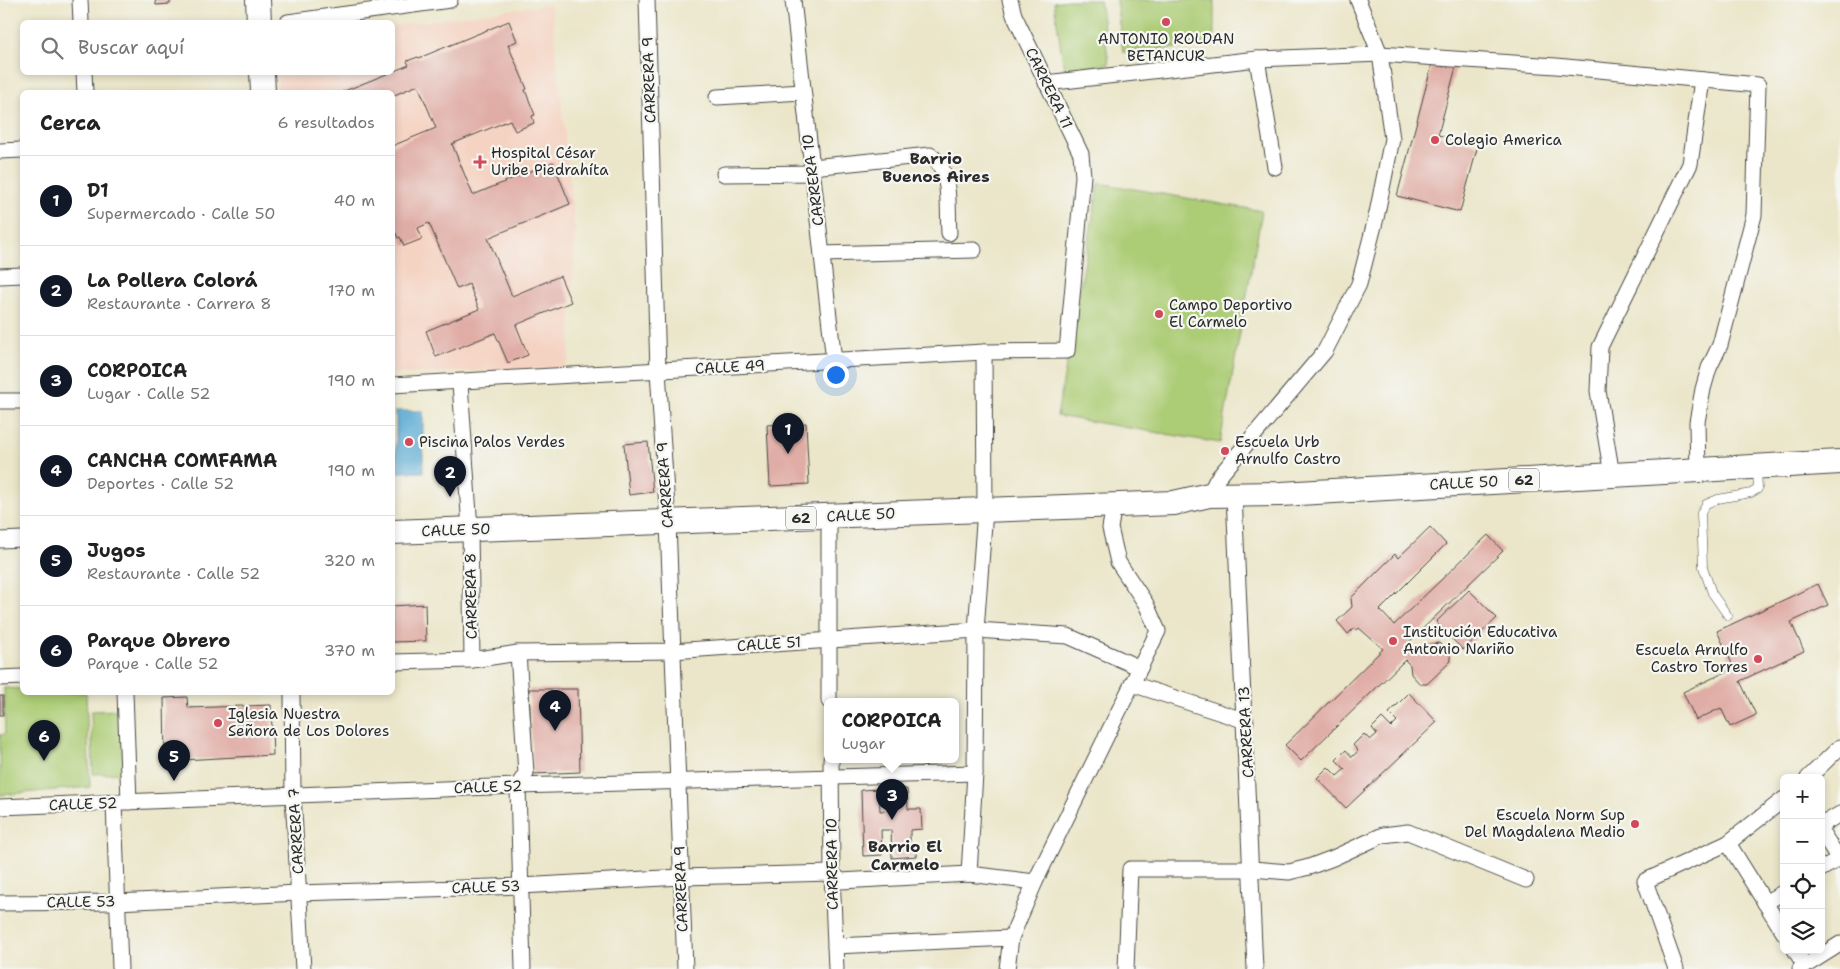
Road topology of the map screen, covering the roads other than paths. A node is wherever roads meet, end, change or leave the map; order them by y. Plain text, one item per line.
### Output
1 (80, 0) edge
2 (258, 0) edge
3 (446, 0) edge
4 (450, 0) edge
5 (647, 0) edge
6 (792, 0) edge
7 (1010, 0) edge
8 (1358, 0) edge
9 (81, 20) edge
10 (259, 20) edge
11 (302, 20) edge
12 (1380, 54) junction
13 (1257, 59) junction
14 (84, 75) edge
15 (262, 75) edge
16 (1702, 80) junction
17 (1046, 83) junction
18 (85, 90) edge
19 (263, 90) edge
20 (803, 92) junction
21 (716, 97) dead end
22 (0, 150) edge
23 (20, 150) edge
24 (1275, 167) dead end
25 (812, 170) junction
26 (724, 174) dead end
27 (949, 233) dead end
28 (974, 250) dead end
29 (822, 254) junction
30 (20, 275) edge
31 (0, 276) edge
32 (1067, 351) joint
33 (984, 352) junction
34 (834, 361) junction
35 (658, 371) junction
36 (460, 382) junction
37 (395, 385) edge
38 (20, 400) edge
39 (0, 401) edge
40 (1840, 462) edge
41 (1757, 468) junction
42 (1698, 471) junction
43 (1612, 476) junction
44 (1209, 495) junction
45 (1234, 495) junction
46 (985, 502) junction
47 (1114, 505) junction
48 (667, 516) junction
49 (829, 517) junction
50 (395, 518) edge
51 (470, 523) junction
52 (395, 532) edge
53 (20, 539) edge
54 (0, 540) edge
55 (1728, 616) dead end
56 (976, 630) junction
57 (828, 640) junction
58 (672, 651) junction
59 (518, 653) junction
60 (472, 660) junction
61 (395, 662) edge
62 (1140, 668) junction
63 (20, 677) edge
64 (0, 678) edge
65 (1132, 684) junction
66 (125, 695) edge
67 (292, 695) edge
68 (829, 698) edge
69 (1246, 721) junction
70 (1840, 746) edge
71 (831, 763) edge
72 (975, 773) junction
73 (1812, 774) edge
74 (831, 777) junction
75 (676, 780) junction
76 (518, 786) junction
77 (294, 795) junction
78 (122, 802) junction
79 (1780, 802) edge
80 (0, 807) edge
81 (1840, 814) edge
82 (1825, 823) edge
83 (1825, 837) edge
84 (1728, 843) junction
85 (1839, 859) edge
86 (1825, 868) edge
87 (1252, 869) junction
88 (832, 873) junction
89 (969, 874) junction
90 (681, 877) junction
91 (1526, 880) dead end
92 (1035, 882) junction
93 (521, 886) junction
94 (298, 893) junction
95 (1780, 894) edge
96 (117, 902) junction
97 (0, 903) edge
98 (1765, 903) junction
99 (1780, 927) edge
100 (1011, 938) junction
101 (1840, 944) edge
102 (835, 946) junction
103 (1796, 954) edge
104 (1802, 968) edge
105 (120, 969) edge
106 (303, 969) edge
107 (524, 969) edge
108 (685, 969) edge
109 (836, 969) edge
110 (1007, 969) edge
111 (1126, 969) edge
112 (1255, 969) edge
113 (1676, 969) edge

1 - 9 street
2 - 10 main road
3 - 4 street
3 - 11 street
5 - 35 street, CARRERA 9
6 - 20 street, CARRERA 10
7 - 17 street, CARRERA 11
8 - 12 street
12 - 13 street
12 - 16 street
12 - 44 street
13 - 17 street
13 - 24 street
14 - 18 street
15 - 19 main road
16 - 42 street
16 - 43 street
17 - 32 street, CARRERA 11
20 - 21 street
20 - 25 street, CARRERA 10
22 - 23 street
25 - 26 street
25 - 27 street
25 - 29 street, CARRERA 10
28 - 29 street
29 - 34 street, CARRERA 10
30 - 31 street
32 - 33 street, CALLE 49
33 - 34 street, CALLE 49
33 - 46 street
34 - 35 street, CALLE 49
35 - 36 street, CALLE 49
35 - 48 street, CARRERA 9
36 - 37 street, CALLE 49
36 - 51 street, CARRERA 8
38 - 39 street
40 - 41 main road, CALLE 50 / 62
41 - 42 main road, CALLE 50 / 62
41 - 55 lane
42 - 43 main road, CALLE 50 / 62
43 - 45 main road, CALLE 50 / 62
44 - 45 main road, CALLE 50 / 62
44 - 46 main road, CALLE 50 / 62
44 - 47 main road, CALLE 50 / 62
45 - 69 street, CARRERA 13
46 - 47 main road, CALLE 50 / 62
46 - 48 main road, CALLE 50 / 62
46 - 49 main road, CALLE 50 / 62
46 - 56 street
47 - 62 street
48 - 49 main road, CALLE 50 / 62
48 - 51 main road, CALLE 50 / 62
48 - 58 street, CARRERA 9
49 - 57 street
50 - 51 main road, CALLE 50 / 62
51 - 52 main road, CALLE 50 / 62
51 - 60 street, CARRERA 8
53 - 54 street
56 - 57 street, CALLE 51
56 - 62 street, CALLE 51
56 - 72 street
57 - 58 street, CALLE 51
57 - 68 street
58 - 59 street, CALLE 51
58 - 75 street, CARRERA 9
59 - 60 street, CALLE 51
59 - 76 street
60 - 61 street, CALLE 51
62 - 65 street
63 - 64 street
65 - 69 street
65 - 92 street
66 - 78 street
67 - 77 street, CARRERA 7
69 - 87 street, CARRERA 13
70 - 73 street
71 - 74 street, CARRERA 10
72 - 74 street, CALLE 52
72 - 89 street
74 - 75 street, CALLE 52
74 - 88 street, CARRERA 10
75 - 76 street, CALLE 52
75 - 90 street, CARRERA 9
76 - 77 street, CALLE 52
76 - 93 street
77 - 78 street, CALLE 52
77 - 94 street, CARRERA 7
78 - 80 street, CALLE 52
78 - 96 street
79 - 84 street
81 - 82 street
83 - 85 street
84 - 98 street
84 - 113 street
85 - 86 street
87 - 91 street
87 - 111 street
87 - 112 street, CARRERA 13
88 - 89 street, CALLE 53
88 - 90 street, CALLE 53
88 - 102 street, CARRERA 10
89 - 92 street, CALLE 53
90 - 93 street, CALLE 53
90 - 108 street, CARRERA 9
92 - 100 street
93 - 94 street, CALLE 53
93 - 107 street
94 - 96 street, CALLE 53
94 - 106 street, CARRERA 7
95 - 98 street
96 - 97 street, CALLE 53
96 - 105 street
98 - 99 street
100 - 102 street
100 - 110 street
101 - 104 street
102 - 109 street, CARRERA 10
103 - 104 street

